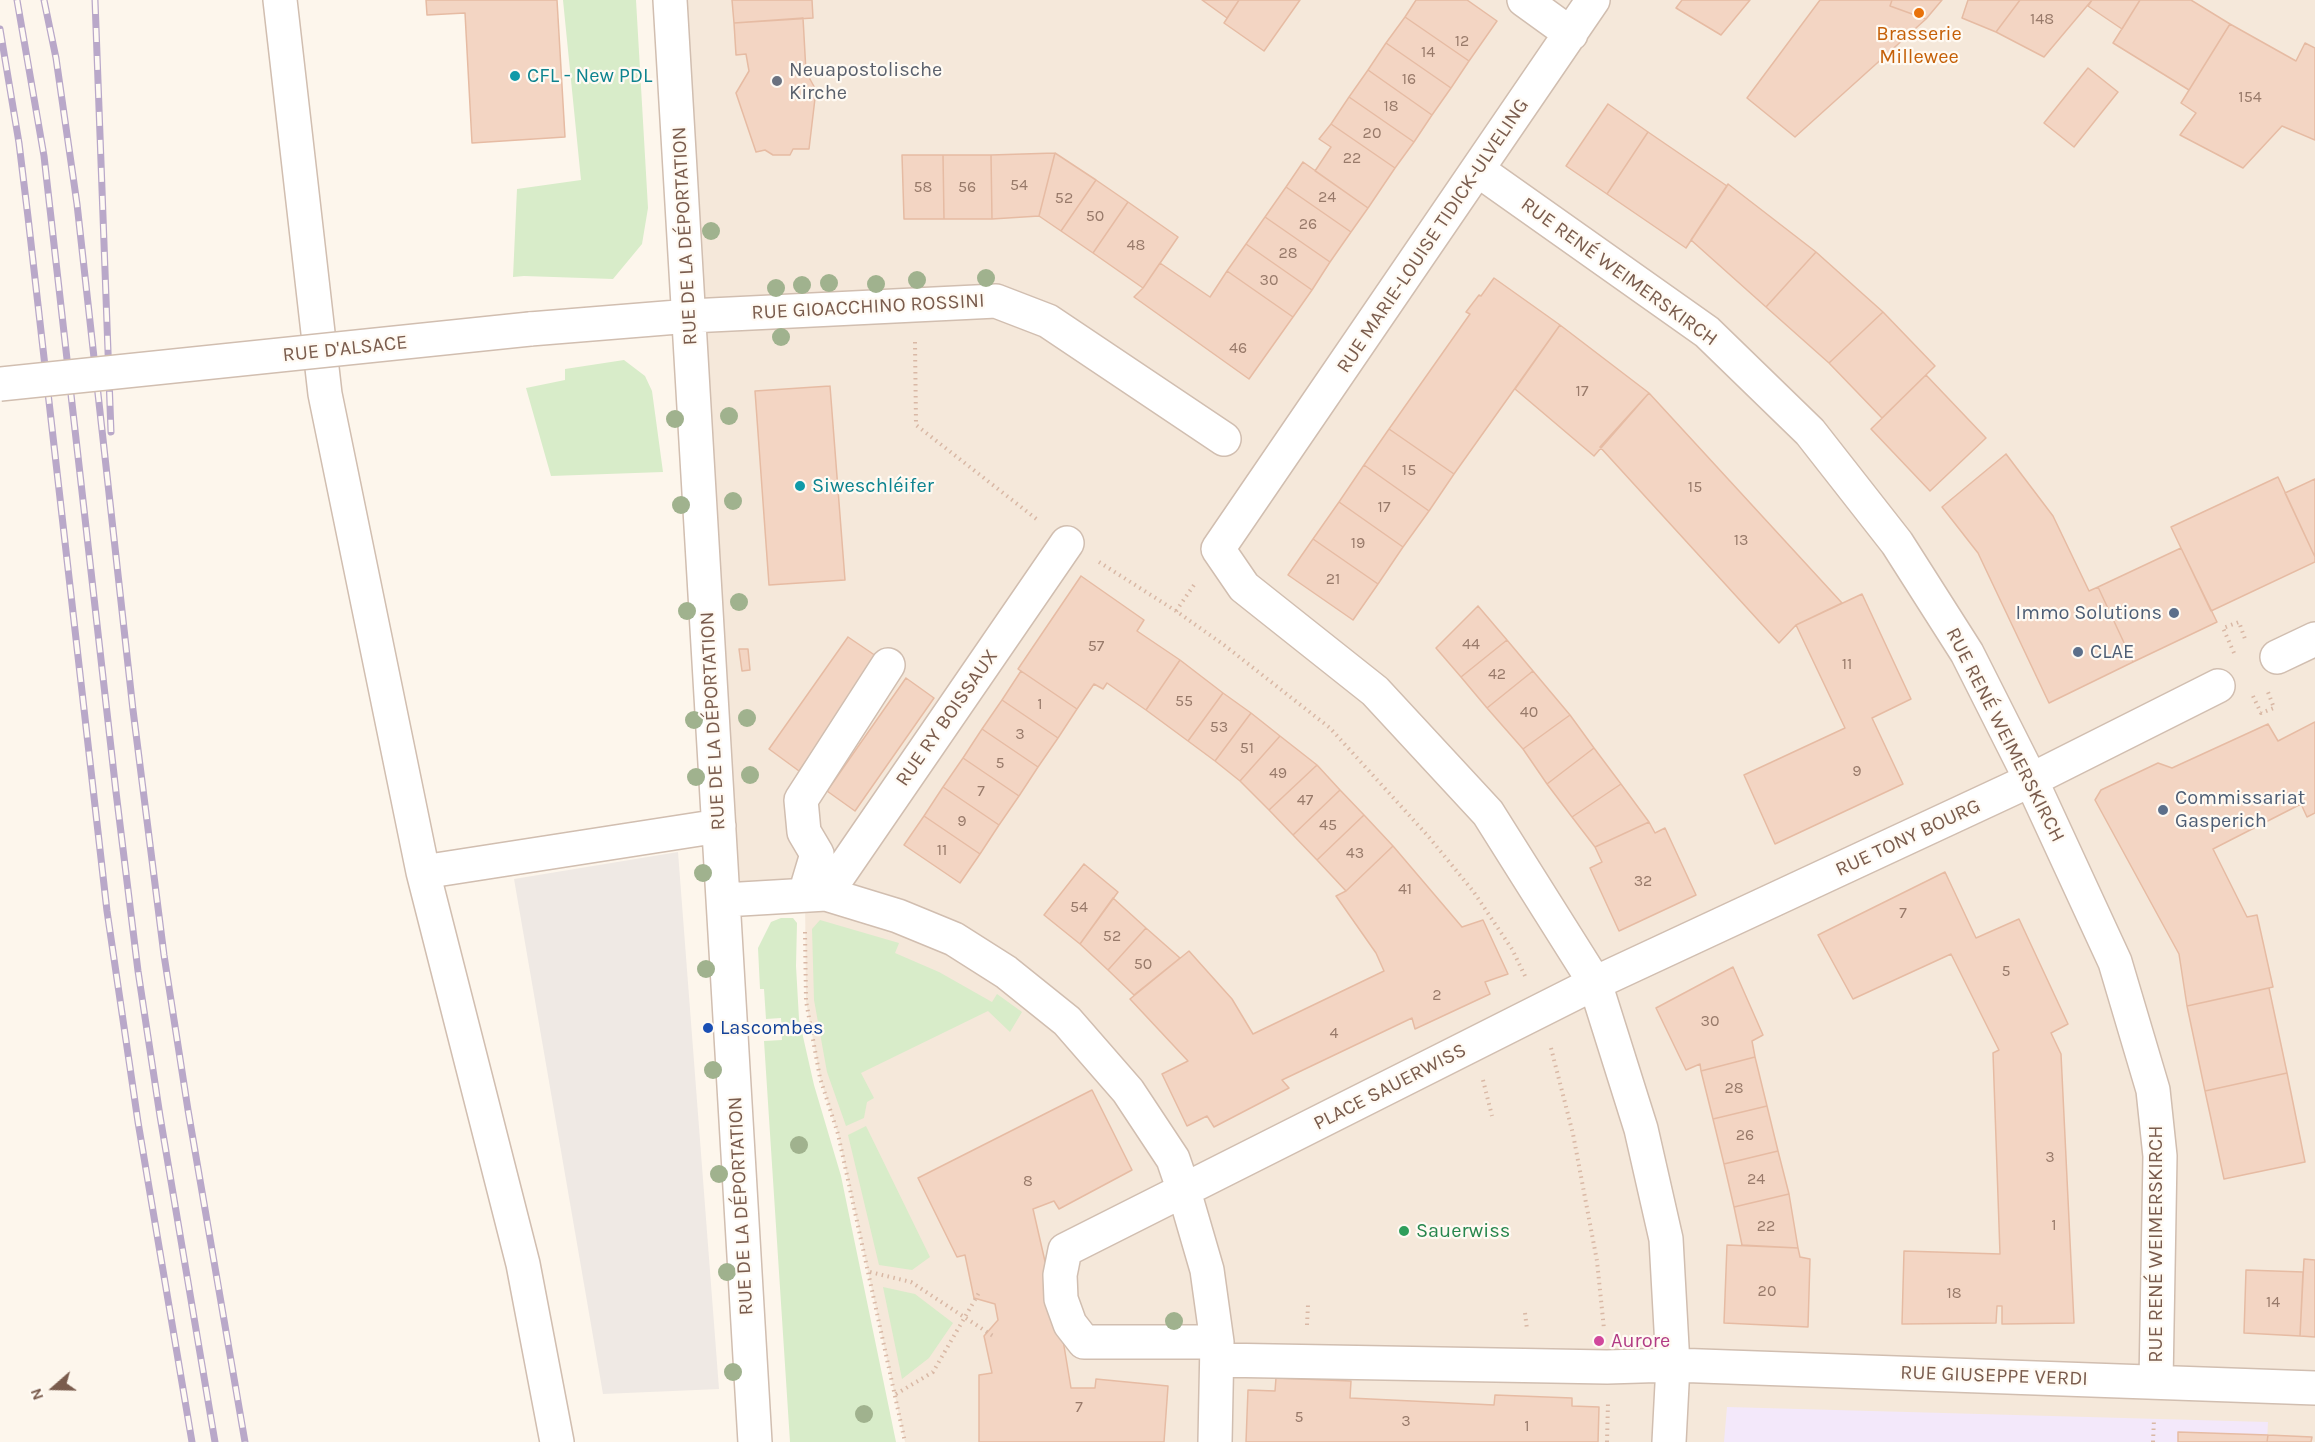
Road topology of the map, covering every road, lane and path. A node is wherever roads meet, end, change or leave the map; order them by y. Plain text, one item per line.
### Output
1 (280, 0) edge
2 (670, 0) edge
3 (1524, 0) edge
4 (1593, 0) edge
5 (1570, 34) junction
6 (1478, 170) junction
7 (914, 305) junction
8 (690, 316) junction
9 (0, 384) edge
10 (1224, 439) dead end
11 (1067, 543) junction
12 (2315, 639) edge
13 (2277, 657) dead end
14 (888, 665) dead end
15 (2218, 686) dead end
16 (2031, 780) junction
17 (719, 826) junction
18 (423, 872) junction
19 (815, 894) junction
20 (724, 900) junction
21 (1595, 983) junction
22 (1542, 1010) junction
23 (1483, 1082) dead end
24 (1492, 1116) dead end
25 (1184, 1191) junction
26 (870, 1272) junction
27 (980, 1291) dead end
28 (1526, 1313) dead end
29 (965, 1317) junction
30 (1527, 1334) dead end
31 (993, 1336) dead end
32 (1218, 1351) junction
33 (1672, 1365) junction
34 (1607, 1367) junction
35 (2156, 1382) junction
36 (2315, 1388) edge
37 (896, 1394) junction
38 (558, 1442) edge
39 (755, 1442) edge
40 (905, 1442) edge
41 (1215, 1442) edge
42 (1607, 1442) edge
43 (1669, 1442) edge

1 - 18 street
2 - 8 street, RUE DE LA DÉPORTATION
3 - 5 street
4 - 5 street, RUE MARIE-LOUISE TIDICK-ULVELING
5 - 6 street, RUE MARIE-LOUISE TIDICK-ULVELING
6 - 16 street, RUE RENÉ WEIMERSKIRCH
6 - 21 street, RUE MARIE-LOUISE TIDICK-ULVELING
7 - 8 street, RUE GIOACCHINO ROSSINI
7 - 10 street, RUE GIOACCHINO ROSSINI
7 - 11 path
8 - 9 street, RUE D'ALSACE, bridge
8 - 17 street, RUE DE LA DÉPORTATION
11 - 19 street, RUE RY BOISSAUX
11 - 22 path
12 - 13 street
14 - 19 street
15 - 16 street, RUE TONY BOURG
16 - 21 street, RUE TONY BOURG
16 - 35 street, RUE RENÉ WEIMERSKIRCH
17 - 18 street
17 - 20 street, RUE DE LA DÉPORTATION
18 - 38 street
19 - 20 street
19 - 25 street
19 - 26 path
20 - 39 street, RUE DE LA DÉPORTATION
21 - 22 street, PLACE SAUERWISS
21 - 33 street
22 - 25 street, PLACE SAUERWISS
22 - 34 path
23 - 24 path
25 - 32 street
25 - 32 street, PLACE SAUERWISS
26 - 29 path
26 - 37 path
27 - 29 path
28 - 30 path
29 - 31 path
29 - 37 path
32 - 34 street
32 - 41 street
33 - 34 street
33 - 35 street, RUE GIUSEPPE VERDI
33 - 43 street
34 - 42 path
35 - 36 street, RUE GIUSEPPE VERDI
37 - 40 path

